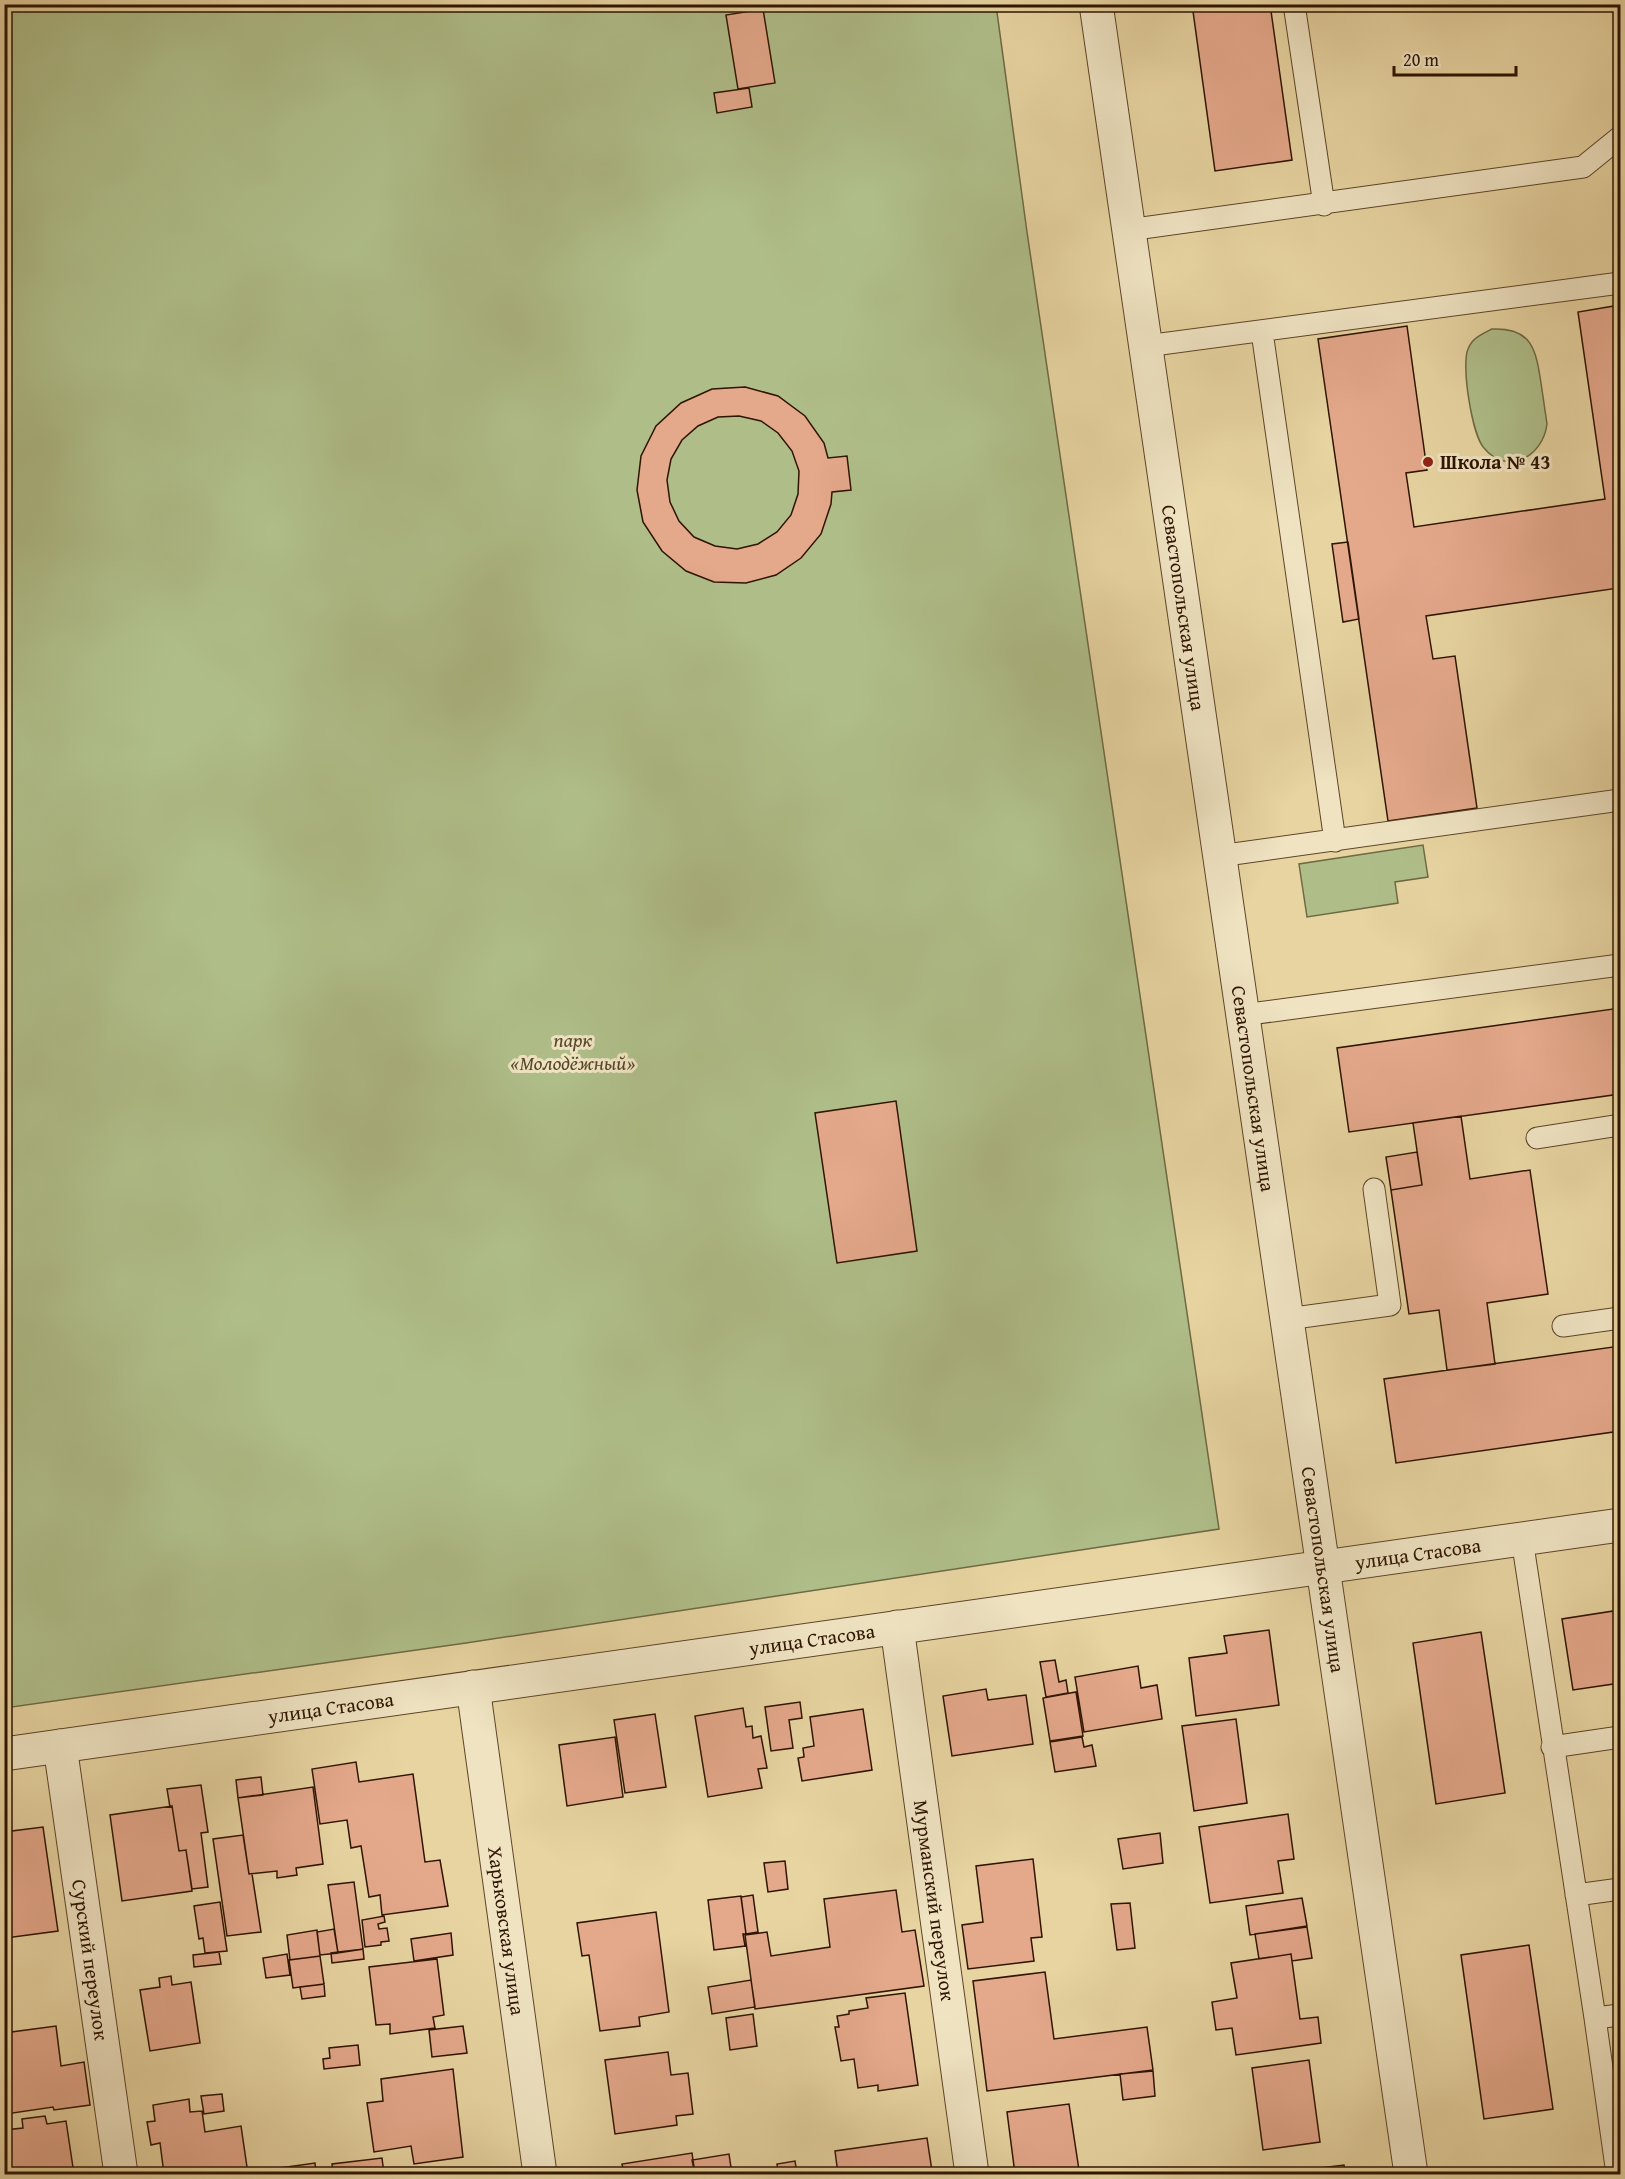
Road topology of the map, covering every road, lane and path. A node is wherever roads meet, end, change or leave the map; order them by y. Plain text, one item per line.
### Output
1 (1096, 4) edge
2 (1294, 4) edge
3 (1620, 137) edge
4 (1324, 205) junction
5 (1128, 230) junction
6 (1620, 283) edge
7 (1262, 332) junction
8 (1146, 346) junction
9 (1620, 800) edge
10 (1335, 841) junction
11 (1219, 856) junction
12 (1620, 965) edge
13 (1242, 1015) junction
14 (1620, 1125) edge
15 (1537, 1137) dead end
16 (1374, 1189) dead end
17 (1620, 1318) edge
18 (1287, 1319) junction
19 (1563, 1326) dead end
20 (1620, 1525) edge
21 (1522, 1539) junction
22 (1323, 1567) junction
23 (897, 1627) junction
24 (473, 1687) junction
25 (1620, 1737) edge
26 (60, 1746) junction
27 (1552, 1747) junction
28 (4, 1754) edge
29 (1620, 1889) edge
30 (1576, 1895) junction
31 (1620, 2015) edge
32 (1595, 2018) junction
33 (121, 2175) edge
34 (540, 2175) edge
35 (972, 2175) edge
36 (1411, 2175) edge
37 (1617, 2175) edge

1 - 5 street, Севастопольская улица
2 - 4 lane
3 - 4 lane
4 - 5 lane
5 - 8 street, Севастопольская улица
6 - 7 lane
7 - 8 lane
7 - 10 lane
8 - 11 street, Севастопольская улица
9 - 10 lane
10 - 11 lane
11 - 13 street, Севастопольская улица
12 - 13 lane
13 - 18 street, Севастопольская улица
14 - 15 lane
16 - 18 lane
17 - 19 lane
18 - 22 street, Севастопольская улица
20 - 21 street, улица Стасова
21 - 22 street, улица Стасова
21 - 27 lane
22 - 23 street, улица Стасова
22 - 36 street, Севастопольская улица
23 - 24 street, улица Стасова
23 - 35 street, Мурманский переулок
24 - 26 street, улица Стасова
24 - 34 street, Харьковская улица
25 - 27 lane
26 - 28 street, улица Стасова
26 - 33 street, Сурский переулок
27 - 30 lane
29 - 30 lane
30 - 32 lane
31 - 32 lane
32 - 37 lane

